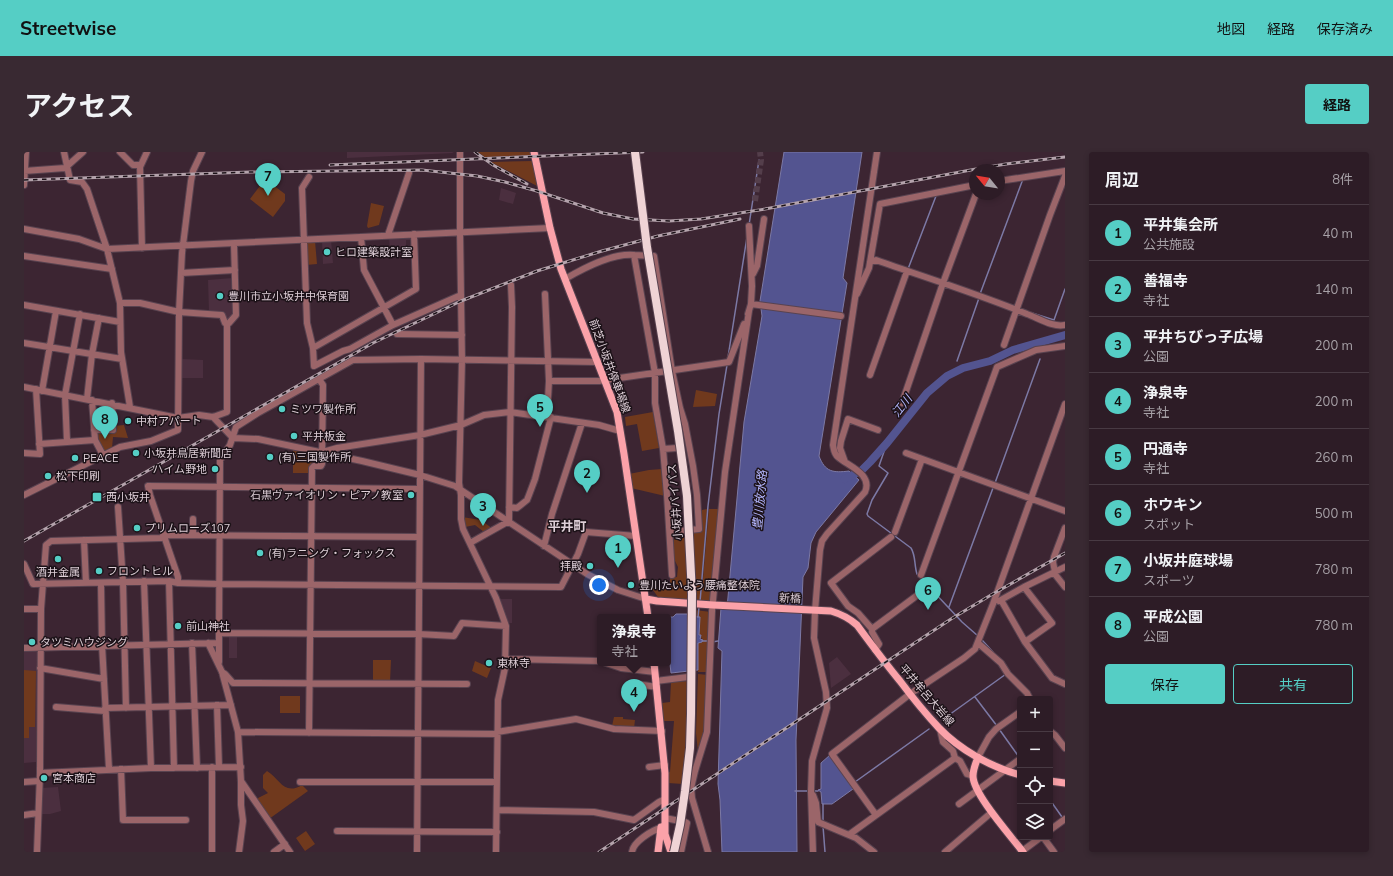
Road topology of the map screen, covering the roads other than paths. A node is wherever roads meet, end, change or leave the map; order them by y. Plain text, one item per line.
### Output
1 (26, 152) edge
2 (64, 152) edge
3 (83, 152) edge
4 (120, 152) edge
5 (147, 152) edge
6 (202, 152) edge
7 (460, 152) edge
8 (534, 152) edge
9 (635, 152) edge
10 (877, 152) edge
11 (140, 165) junction
12 (68, 167) junction
13 (25, 171) edge
14 (1065, 171) edge
15 (409, 173) dead end
16 (1065, 176) edge
17 (309, 177) dead end
18 (1005, 180) edge
19 (24, 185) edge
20 (969, 186) edge
21 (974, 200) edge
22 (764, 219) dead end
23 (749, 226) dead end
24 (550, 228) junction
25 (24, 230) edge
26 (460, 232) junction
27 (414, 234) junction
28 (388, 236) junction
29 (362, 237) junction
30 (304, 240) junction
31 (234, 244) junction
32 (184, 245) junction
33 (142, 248) junction
34 (107, 249) junction
35 (24, 256) edge
36 (634, 256) junction
37 (870, 262) junction
38 (112, 269) junction
39 (234, 270) junction
40 (907, 271) junction
41 (182, 272) junction
42 (752, 276) junction
43 (565, 279) junction
44 (943, 283) junction
45 (511, 285) dead end
46 (545, 294) dead end
47 (461, 295) junction
48 (854, 299) junction
49 (120, 303) junction
50 (752, 304) junction
51 (24, 305) edge
52 (384, 308) junction
53 (1016, 310) junction
54 (56, 311) junction
55 (749, 311) junction
56 (179, 312) junction
57 (80, 314) junction
58 (841, 316) dead end
59 (99, 318) junction
60 (120, 322) junction
61 (227, 324) junction
62 (393, 325) junction
63 (1065, 325) edge
64 (397, 334) dead end
65 (462, 335) junction
66 (24, 343) edge
67 (1004, 345) dead end
68 (1065, 346) edge
69 (50, 347) junction
70 (313, 348) junction
71 (73, 351) junction
72 (92, 354) junction
73 (122, 359) junction
74 (421, 359) junction
75 (462, 360) junction
76 (511, 361) junction
77 (549, 362) junction
78 (598, 362) junction
79 (672, 371) junction
80 (655, 373) junction
81 (870, 376) dead end
82 (320, 378) junction
83 (605, 380) junction
84 (549, 381) junction
85 (24, 387) edge
86 (36, 390) junction
87 (42, 391) junction
88 (65, 395) junction
89 (90, 400) junction
90 (902, 403) dead end
91 (112, 404) junction
92 (1065, 404) edge
93 (130, 407) junction
94 (510, 412) junction
95 (213, 417) junction
96 (549, 417) junction
97 (178, 418) junction
98 (582, 423) junction
99 (461, 425) junction
100 (94, 430) junction
101 (878, 430) dead end
102 (620, 431) junction
103 (420, 434) junction
104 (233, 438) junction
105 (95, 440) junction
106 (67, 441) junction
107 (39, 444) junction
108 (677, 448) dead end
109 (663, 449) junction
110 (322, 452) junction
111 (24, 453) edge
112 (906, 453) dead end
113 (103, 455) junction
114 (922, 459) junction
115 (845, 462) junction
116 (960, 473) junction
117 (420, 475) junction
118 (220, 486) junction
119 (312, 488) junction
120 (420, 488) junction
121 (460, 489) junction
122 (24, 495) edge
123 (1031, 499) junction
124 (118, 507) dead end
125 (509, 507) junction
126 (1065, 511) edge
127 (194, 518) dead end
128 (509, 521) junction
129 (1065, 528) edge
130 (670, 532) junction
131 (193, 535) junction
132 (220, 535) junction
133 (164, 536) junction
134 (311, 536) junction
135 (636, 536) junction
136 (419, 537) junction
137 (120, 539) junction
138 (84, 540) junction
139 (470, 543) junction
140 (544, 546) junction
141 (24, 564) edge
142 (572, 565) junction
143 (1065, 567) edge
144 (1055, 573) junction
145 (672, 575) dead end
146 (921, 575) dead end
147 (144, 581) junction
148 (169, 581) junction
149 (123, 582) junction
150 (86, 583) junction
151 (101, 583) junction
152 (178, 583) junction
153 (43, 584) junction
154 (220, 584) junction
155 (311, 585) junction
156 (420, 586) junction
157 (490, 586) junction
158 (1024, 587) junction
159 (1065, 587) edge
160 (927, 588) dead end
161 (646, 599) junction
162 (1001, 600) junction
163 (993, 604) junction
164 (714, 605) junction
165 (24, 609) edge
166 (41, 609) junction
167 (815, 611) junction
168 (648, 614) edge
169 (506, 626) junction
170 (872, 629) junction
171 (219, 633) junction
172 (311, 634) junction
173 (418, 634) junction
174 (978, 642) junction
175 (1025, 642) junction
176 (171, 643) junction
177 (192, 643) junction
178 (208, 643) junction
179 (219, 643) junction
180 (124, 644) junction
181 (147, 644) junction
182 (102, 645) junction
183 (40, 647) junction
184 (24, 648) edge
185 (875, 650) junction
186 (506, 659) junction
187 (597, 661) edge
188 (219, 665) junction
189 (615, 666) edge
190 (654, 666) edge
191 (40, 668) junction
192 (222, 672) junction
193 (655, 672) junction
194 (688, 677) dead end
195 (104, 679) junction
196 (310, 683) junction
197 (418, 684) junction
198 (466, 684) dead end
199 (636, 684) dead end
200 (657, 684) junction
201 (1065, 684) edge
202 (910, 694) junction
203 (1028, 696) edge
204 (216, 705) junction
205 (231, 705) junction
206 (172, 706) junction
207 (194, 706) junction
208 (56, 707) dead end
209 (149, 707) junction
210 (126, 708) junction
211 (105, 709) junction
212 (1017, 714) edge
213 (940, 729) junction
214 (662, 731) junction
215 (238, 732) junction
216 (1051, 732) edge
217 (309, 733) junction
218 (418, 733) junction
219 (497, 733) junction
220 (1065, 748) edge
221 (978, 757) junction
222 (955, 758) junction
223 (1017, 761) edge
224 (665, 764) junction
225 (212, 767) junction
226 (219, 767) junction
227 (241, 767) junction
228 (648, 767) dead end
229 (151, 768) junction
230 (174, 768) junction
231 (196, 768) junction
232 (121, 769) junction
233 (109, 770) junction
234 (1005, 770) junction
235 (40, 773) junction
236 (1017, 774) edge
237 (973, 776) junction
238 (39, 781) junction
239 (241, 781) junction
240 (1053, 781) edge
241 (24, 782) edge
242 (300, 782) dead end
243 (418, 782) junction
244 (497, 782) junction
245 (1065, 783) edge
246 (977, 790) junction
247 (811, 792) junction
248 (665, 799) junction
249 (959, 804) dead end
250 (497, 810) junction
251 (992, 812) junction
252 (38, 813) junction
253 (876, 815) junction
254 (24, 816) edge
255 (665, 818) junction
256 (186, 820) dead end
257 (1064, 822) edge
258 (661, 828) junction
259 (1053, 828) edge
260 (337, 831) dead end
261 (418, 832) junction
262 (497, 832) junction
263 (850, 834) junction
264 (1038, 840) edge
265 (1044, 840) edge
266 (285, 844) junction
267 (869, 851) edge
268 (37, 852) edge
269 (212, 852) edge
270 (239, 852) edge
271 (274, 852) edge
272 (290, 852) edge
273 (417, 852) edge
274 (496, 852) edge
275 (632, 852) edge
276 (658, 852) edge
277 (673, 852) edge
278 (682, 852) edge
279 (708, 852) edge
280 (813, 852) edge
281 (945, 852) edge
282 (1022, 852) edge
283 (1054, 852) edge

1 - 13 street
2 - 12 street
3 - 12 street
4 - 11 street
5 - 11 street
6 - 32 street
7 - 26 street
8 - 24 main road, 前芝小坂井停車場線
9 - 277 highway, 小坂井バイパス, bridge
10 - 48 street
11 - 33 street
12 - 13 street
12 - 34 street
13 - 19 street
14 - 18 street
15 - 28 street
16 - 53 street
17 - 30 street
20 - 37 street
21 - 44 street
22 - 42 street
23 - 42 street
24 - 26 street
24 - 43 main road, 前芝小坂井停車場線
25 - 34 street
26 - 27 street
26 - 47 street
27 - 28 street
27 - 52 street
28 - 29 street
29 - 30 street
29 - 52 street
30 - 31 street
30 - 70 street
31 - 32 street
31 - 39 street
32 - 33 street
32 - 41 street
33 - 34 street
34 - 38 street
35 - 38 street
36 - 43 street
36 - 79 street
36 - 80 street
37 - 40 street
37 - 48 street
38 - 49 street
39 - 41 street
39 - 61 street
40 - 44 street
40 - 81 street
41 - 56 street
42 - 50 street
43 - 78 main road, 前芝小坂井停車場線
44 - 53 street
44 - 90 street
45 - 76 street
46 - 77 street
47 - 62 street
47 - 65 street
48 - 115 street
49 - 56 street
49 - 60 street
50 - 55 street
50 - 58 street
51 - 54 street
52 - 62 street
52 - 70 street
53 - 63 street
53 - 67 street
54 - 57 street
54 - 69 street
55 - 79 street
55 - 164 street
56 - 61 street
56 - 97 street
57 - 59 street
57 - 71 street
59 - 60 street
59 - 72 street
60 - 73 street
61 - 95 street
62 - 70 street
64 - 65 street
65 - 75 street
66 - 69 street
68 - 116 street
69 - 71 street
69 - 87 street
71 - 72 street
71 - 88 street
72 - 73 street
72 - 89 street
73 - 93 street
74 - 75 street
74 - 82 street
74 - 103 street
75 - 76 street
75 - 99 street
76 - 77 street
76 - 94 street
77 - 78 street
77 - 84 street
78 - 83 main road, 前芝小坂井停車場線
79 - 80 street
79 - 130 street
80 - 83 street
80 - 109 street
82 - 104 street
82 - 110 street
83 - 84 street
83 - 102 main road, 前芝小坂井停車場線
84 - 96 street
85 - 86 street
86 - 87 street
86 - 107 street
87 - 88 street
88 - 89 street
88 - 106 street
89 - 91 street
89 - 100 street
91 - 93 street
91 - 100 street
92 - 123 street
93 - 97 street
94 - 96 street
94 - 99 street
94 - 125 street
95 - 97 street
95 - 104 street
96 - 98 street
96 - 125 street
97 - 113 street
98 - 102 street
98 - 140 street
99 - 103 street
99 - 121 street
100 - 105 street
101 - 115 street
102 - 135 main road, 前芝小坂井停車場線
103 - 110 street
103 - 117 street
104 - 110 street
104 - 118 street
105 - 106 street
105 - 113 street
106 - 107 street
107 - 111 street
108 - 109 street
109 - 130 street
110 - 117 street
110 - 119 street
112 - 114 street
113 - 122 street
114 - 116 street
114 - 170 street
115 - 167 street
116 - 123 street
116 - 146 street
117 - 120 street
117 - 121 street
118 - 119 street
118 - 132 street
118 - 133 street
119 - 120 street
119 - 134 street
120 - 136 street
121 - 128 street
121 - 139 street
123 - 126 street
123 - 163 street
124 - 137 street
125 - 128 street
127 - 131 street
128 - 139 street
128 - 140 street
129 - 144 street
130 - 145 street
131 - 132 street
131 - 133 street
132 - 134 street
132 - 154 street
133 - 137 street
133 - 152 street
134 - 136 street
134 - 155 street
135 - 142 street
135 - 161 main road, 前芝小坂井停車場線
136 - 156 street
137 - 138 street
137 - 149 street
138 - 150 street
138 - 153 street
139 - 157 street
140 - 142 street
141 - 153 street
142 - 157 street
142 - 161 street
143 - 144 street
144 - 158 street
144 - 159 street
147 - 148 street
147 - 149 street
147 - 181 street
148 - 152 street
148 - 176 street
149 - 151 street
149 - 180 street
150 - 151 street
150 - 153 street
151 - 182 street
152 - 154 street
153 - 166 street
154 - 155 street
154 - 171 street
155 - 156 street
155 - 172 street
156 - 157 street
156 - 173 street
157 - 169 street
158 - 162 street
158 - 175 street
160 - 170 street
161 - 164 main road
161 - 168 main road, 前芝小坂井停車場線
162 - 163 street
162 - 175 street
163 - 174 street
164 - 167 main road, 新橋
164 - 279 street
165 - 166 street
166 - 183 street
167 - 185 main road, 平井牟呂大岩線
167 - 247 street
169 - 173 street
169 - 186 street
170 - 185 street
171 - 172 street
171 - 179 street
172 - 173 street
172 - 196 street
173 - 197 street
174 - 202 street
174 - 203 street
175 - 201 street
176 - 177 street
176 - 181 street
176 - 206 street
177 - 178 street
177 - 207 street
178 - 179 street
178 - 188 street
179 - 188 street
180 - 181 street
180 - 182 street
180 - 210 street
181 - 209 street
182 - 183 street
182 - 195 street
183 - 184 street
183 - 191 street
185 - 202 main road, 平井牟呂大岩線
186 - 187 street
186 - 219 street
188 - 192 street
189 - 193 street
190 - 193 main road
191 - 195 street
191 - 235 street
192 - 196 street
192 - 205 street
193 - 200 main road
194 - 200 street
195 - 211 street
196 - 197 street
196 - 217 street
197 - 198 street
197 - 218 street
199 - 200 street
200 - 214 main road
202 - 213 main road, 平井牟呂大岩線
202 - 253 street
204 - 205 street
204 - 207 street
204 - 226 street
205 - 215 street
206 - 207 street
206 - 209 street
206 - 230 street
207 - 231 street
208 - 211 street
209 - 210 street
209 - 229 street
210 - 211 street
211 - 233 street
212 - 221 street
213 - 221 main road, 平井牟呂大岩線
213 - 222 street
214 - 219 street
214 - 224 main road
215 - 217 street
215 - 227 street
216 - 220 street
217 - 218 street
218 - 219 street
218 - 243 street
219 - 244 street
221 - 234 main road, 平井牟呂大岩線
221 - 237 main road
222 - 237 street
222 - 253 street
223 - 234 street
224 - 228 street
224 - 248 main road
225 - 226 street
225 - 231 street
225 - 269 street
226 - 227 street
227 - 239 street
229 - 230 street
229 - 232 street
230 - 231 street
232 - 233 street
232 - 256 street
233 - 235 street
234 - 236 main road, 平井牟呂大岩線
234 - 246 street
235 - 238 street
237 - 246 main road
238 - 241 street
238 - 252 street
239 - 266 street
239 - 270 street
240 - 245 main road
242 - 243 street
243 - 244 street
243 - 261 street
244 - 250 street
246 - 249 street
246 - 251 main road
247 - 263 street
247 - 280 street
248 - 250 street
248 - 255 main road
248 - 258 main road
250 - 262 street
251 - 281 street
251 - 282 main road
252 - 254 street
252 - 268 street
253 - 263 street
255 - 277 main road
255 - 278 street
257 - 259 street
258 - 275 street
258 - 276 main road
260 - 261 street
261 - 262 street
261 - 273 street
262 - 274 street
263 - 267 street
264 - 282 street
265 - 283 street
266 - 271 street
266 - 272 street

